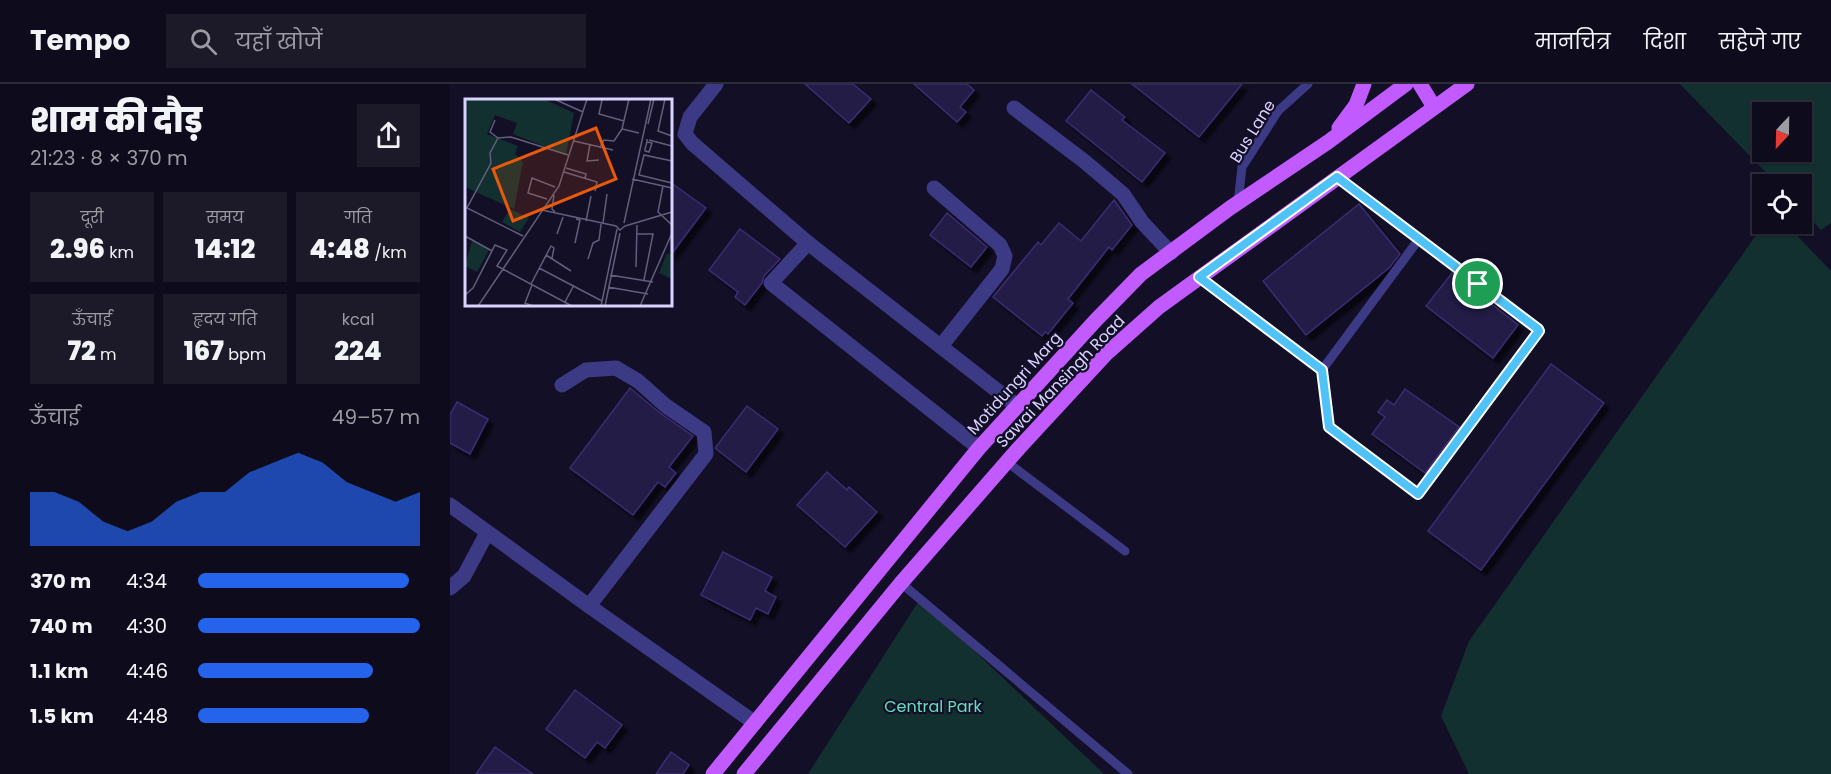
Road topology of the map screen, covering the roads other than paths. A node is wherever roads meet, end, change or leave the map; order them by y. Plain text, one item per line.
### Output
1 (716, 84) edge
2 (1308, 84) edge
3 (1364, 84) edge
4 (1406, 84) edge
5 (1420, 84) edge
6 (1462, 85) edge
7 (1014, 108) dead end
8 (1434, 108) junction
9 (1328, 142) junction
10 (1337, 177) junction
11 (934, 188) dead end
12 (1238, 203) junction
13 (1419, 239) junction
14 (808, 243) junction
15 (1171, 253) junction
16 (1199, 277) junction
17 (941, 346) junction
18 (1322, 370) junction
19 (562, 385) dead end
20 (1017, 406) junction
21 (980, 448) junction
22 (1007, 462) junction
23 (450, 505) edge
24 (487, 533) junction
25 (1125, 551) dead end
26 (901, 583) junction
27 (450, 588) edge
28 (589, 606) junction
29 (755, 723) junction
30 (713, 774) edge
31 (744, 774) edge
32 (1128, 774) edge

1 - 14 street
2 - 12 lane, Bus Lane
3 - 9 main road
4 - 9 main road, Motidungri Marg
5 - 8 main road
6 - 8 main road, Sawai Mansingh Road
7 - 15 street
8 - 10 main road, Sawai Mansingh Road
9 - 12 main road, Motidungri Marg
10 - 13 lane
10 - 16 main road, Sawai Mansingh Road
11 - 17 street
12 - 15 main road, Motidungri Marg
13 - 18 lane
13 - 18 lane
14 - 17 street
14 - 21 street
15 - 20 main road, Motidungri Marg
16 - 18 lane
16 - 22 main road, Sawai Mansingh Road
17 - 20 street
19 - 28 street
20 - 21 main road, Motidungri Marg
21 - 29 main road, Motidungri Marg
22 - 25 lane
22 - 26 main road, Sawai Mansingh Road
23 - 24 street
24 - 27 street
24 - 28 street
26 - 31 main road, Sawai Mansingh Road
26 - 32 lane
28 - 29 street
29 - 30 main road, Motidungri Marg

